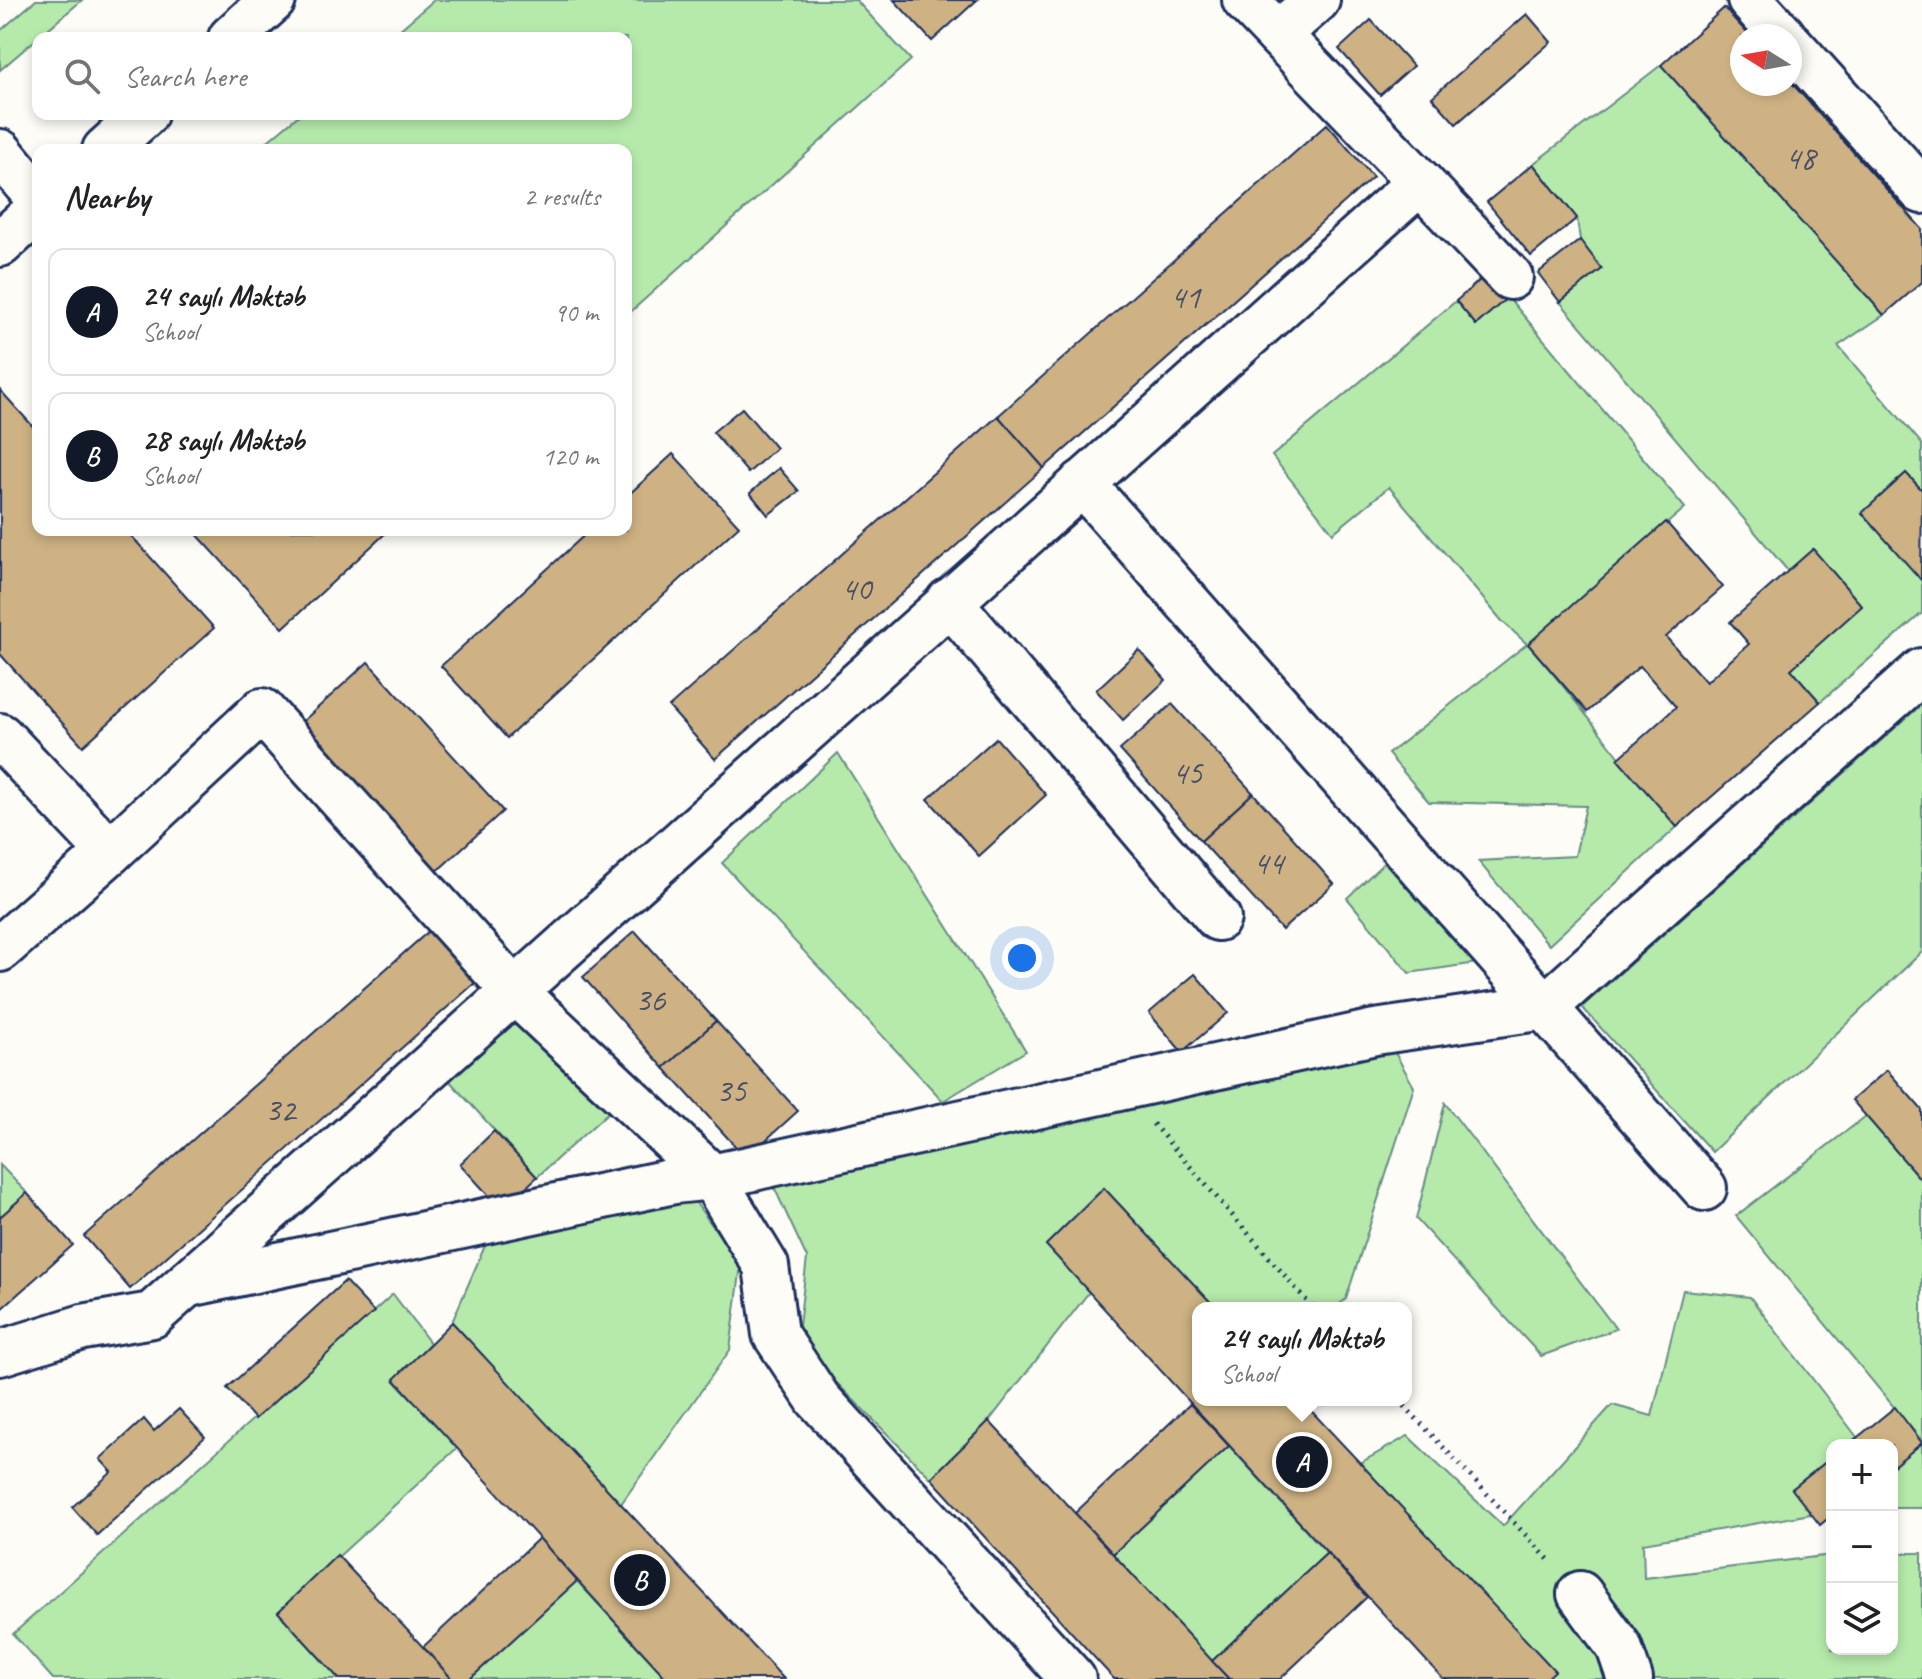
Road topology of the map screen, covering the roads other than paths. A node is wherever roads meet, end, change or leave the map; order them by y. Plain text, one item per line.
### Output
1 (273, 0) edge
2 (1245, 0) edge
3 (1317, 0) edge
4 (1750, 0) edge
5 (1772, 24) edge
6 (238, 32) edge
7 (1278, 34) junction
8 (1802, 57) edge
9 (138, 120) edge
10 (112, 144) edge
11 (0, 152) edge
12 (1420, 182) junction
13 (32, 191) edge
14 (1922, 191) edge
15 (32, 215) edge
16 (0, 244) edge
17 (1510, 277) dead end
18 (1082, 483) junction
19 (949, 601) junction
20 (1922, 671) edge
21 (0, 736) edge
22 (110, 852) junction
23 (1218, 918) dead end
24 (0, 949) edge
25 (513, 990) junction
26 (1545, 1007) junction
27 (712, 1177) junction
28 (1704, 1188) dead end
29 (186, 1285) junction
30 (0, 1353) edge
31 (1580, 1594) road end
32 (1073, 1679) edge
33 (1630, 1679) edge

1 - 6 street
2 - 7 street
3 - 7 street
4 - 5 street
7 - 12 street
8 - 14 street
9 - 10 street
11 - 13 street
12 - 17 street
12 - 18 street
15 - 16 street
18 - 19 street
18 - 26 street
19 - 23 street
19 - 25 street
20 - 26 street
21 - 22 street
22 - 24 street
22 - 25 street
25 - 27 street
25 - 29 street
26 - 27 street
26 - 28 street
27 - 29 street
27 - 32 street
29 - 30 street
31 - 33 street

